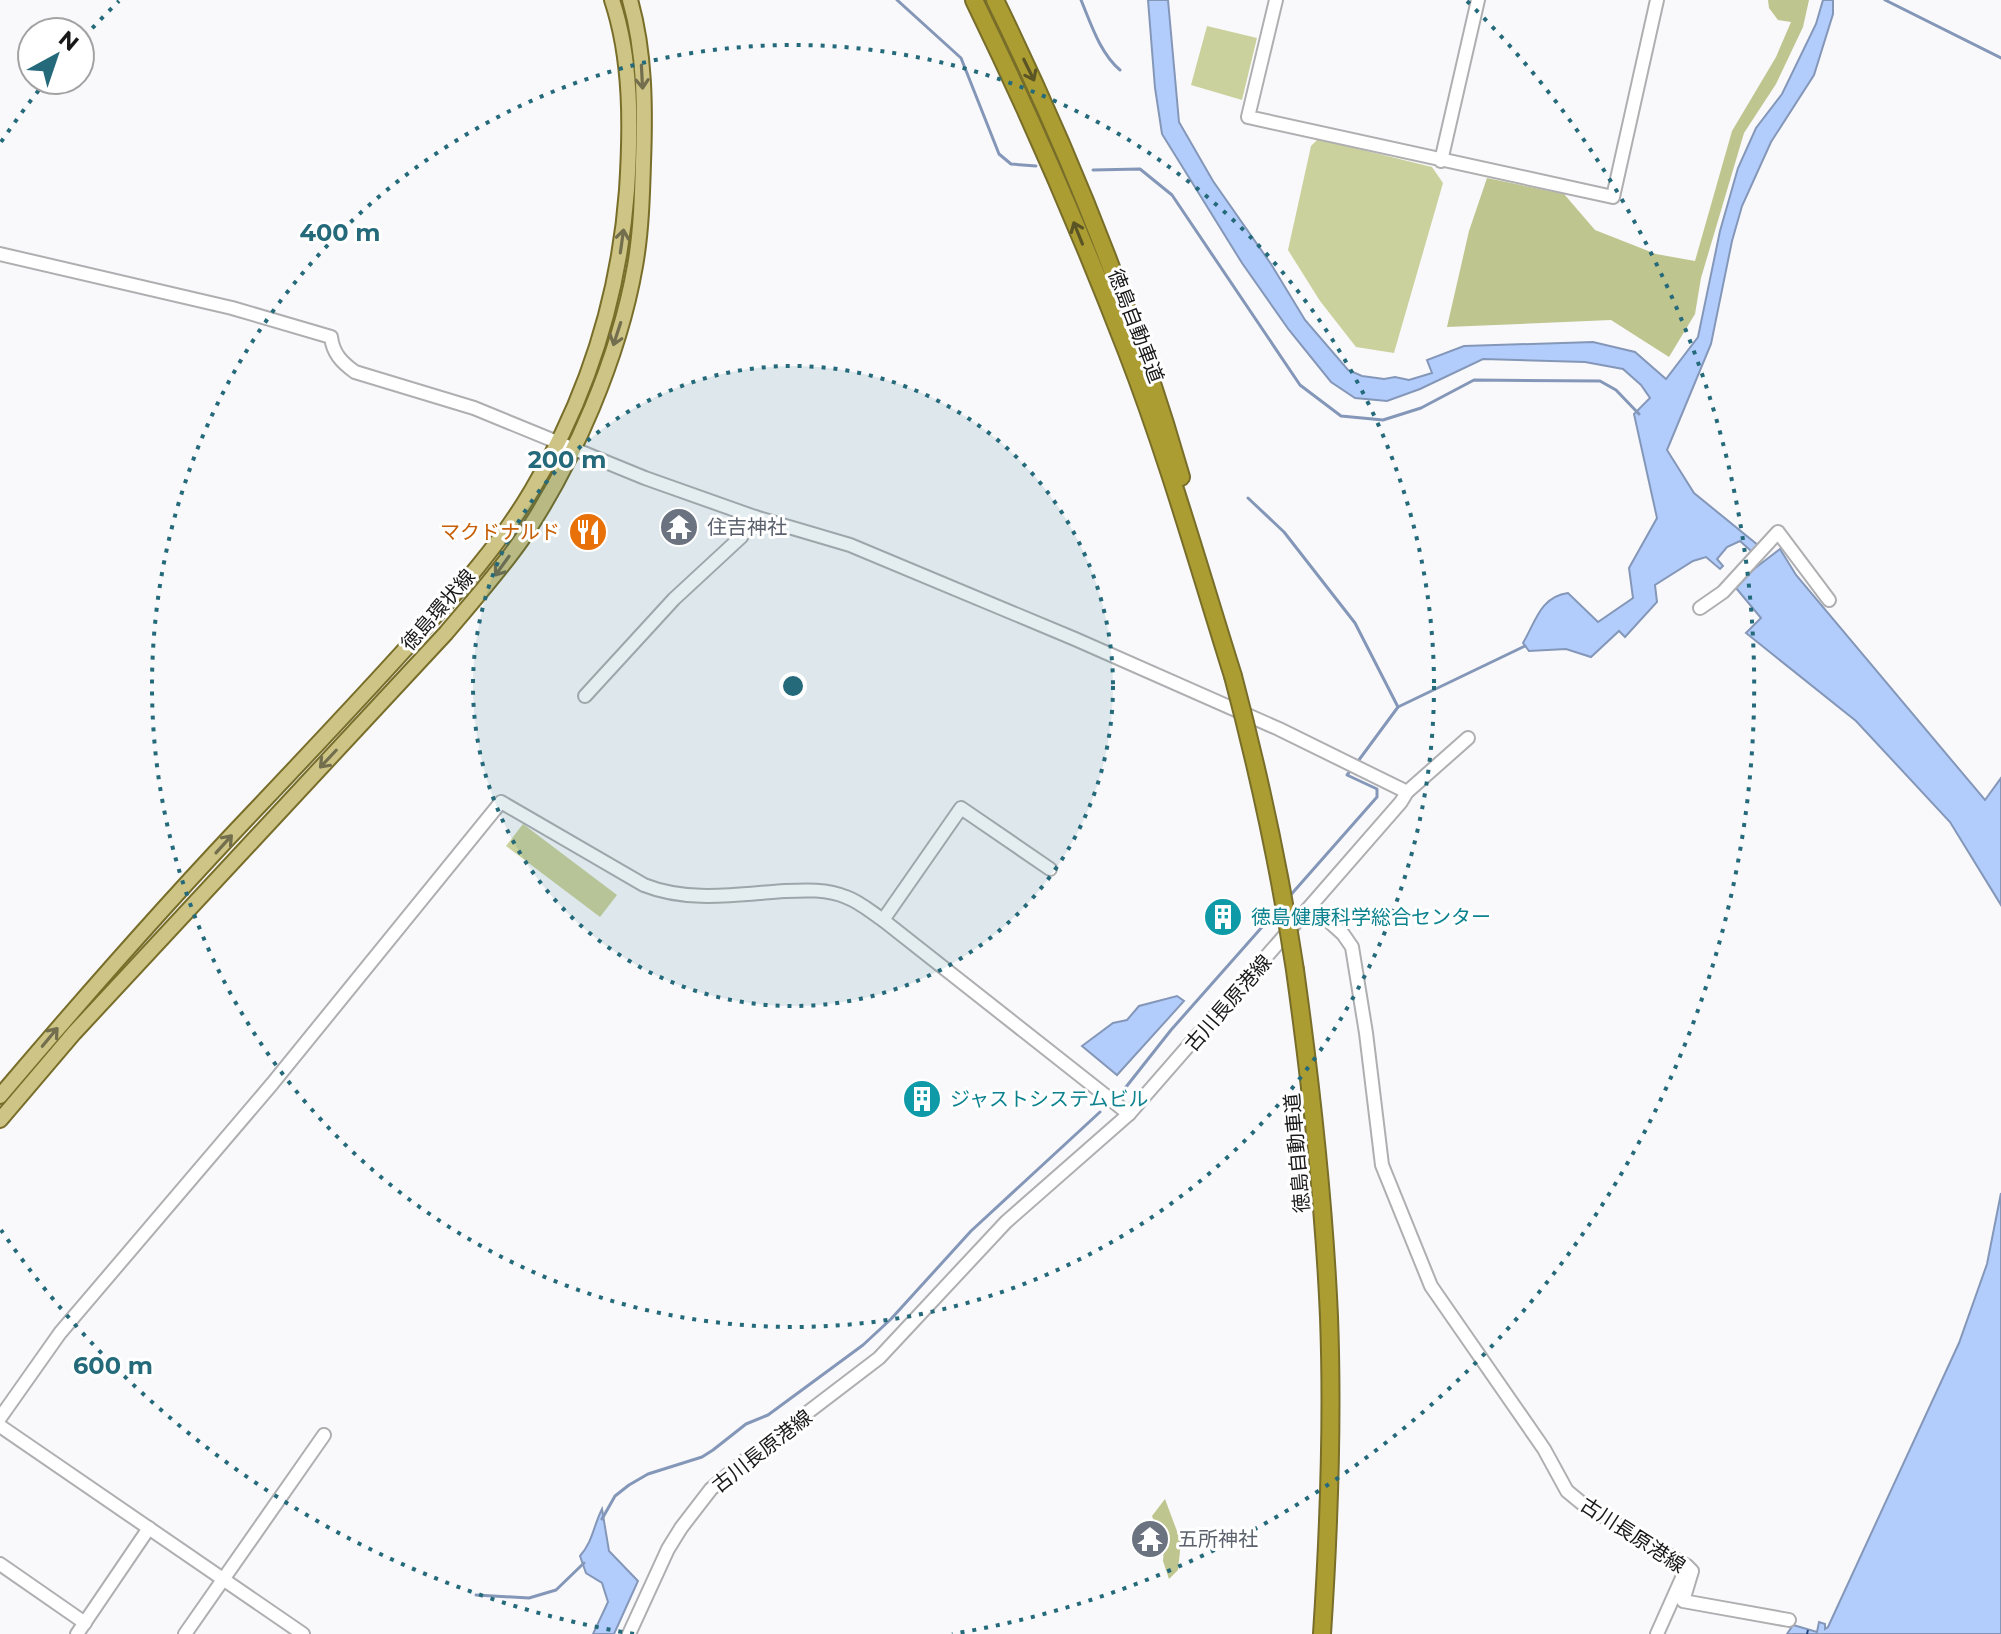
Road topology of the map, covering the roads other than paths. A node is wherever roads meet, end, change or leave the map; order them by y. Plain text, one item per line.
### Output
1 (612, 0) edge
2 (630, 0) edge
3 (974, 0) edge
4 (995, 0) edge
5 (1276, 0) edge
6 (1478, 0) edge
7 (1657, 0) edge
8 (1441, 161) junction
9 (0, 254) edge
10 (559, 444) junction
11 (574, 449) junction
12 (755, 517) junction
13 (1829, 600) dead end
14 (1700, 608) dead end
15 (1233, 676) junction
16 (585, 696) dead end
17 (1468, 738) dead end
18 (1407, 792) junction
19 (1050, 869) dead end
20 (1312, 906) junction
21 (883, 920) junction
22 (0, 1096) edge
23 (1129, 1114) junction
24 (0, 1120) edge
25 (0, 1418) edge
26 (0, 1426) edge
27 (324, 1435) dead end
28 (149, 1528) junction
29 (0, 1564) edge
30 (1687, 1566) junction
31 (223, 1578) junction
32 (1789, 1620) dead end
33 (85, 1623) junction
34 (77, 1634) edge
35 (185, 1634) edge
36 (303, 1634) edge
37 (629, 1634) edge
38 (1322, 1634) edge
39 (1657, 1634) edge

10 -> 1 main road, 徳島環状線
2 -> 11 main road, 徳島環状線
15 -> 3 highway, 徳島自動車道
4 -> 15 highway, 徳島自動車道
5 - 8 street
6 - 8 street
7 - 8 street
9 - 10 street
10 - 11 street
22 -> 10 main road, 徳島環状線
11 - 12 street
11 -> 24 main road, 徳島環状線
12 - 16 street
12 - 18 street
13 - 14 street
15 - 38 highway, 徳島自動車道, bridge
17 - 18 street
18 - 20 street
19 - 21 street
20 - 23 street, 古川長原港線
20 - 30 street, 古川長原港線
21 - 23 street
21 - 25 street
23 - 37 street, 古川長原港線
26 - 28 street
27 - 31 street
28 - 31 street
28 - 33 street
29 - 33 street
30 - 32 street, 古川長原港線
30 - 39 street
31 - 35 street
31 - 36 street
33 - 34 street

